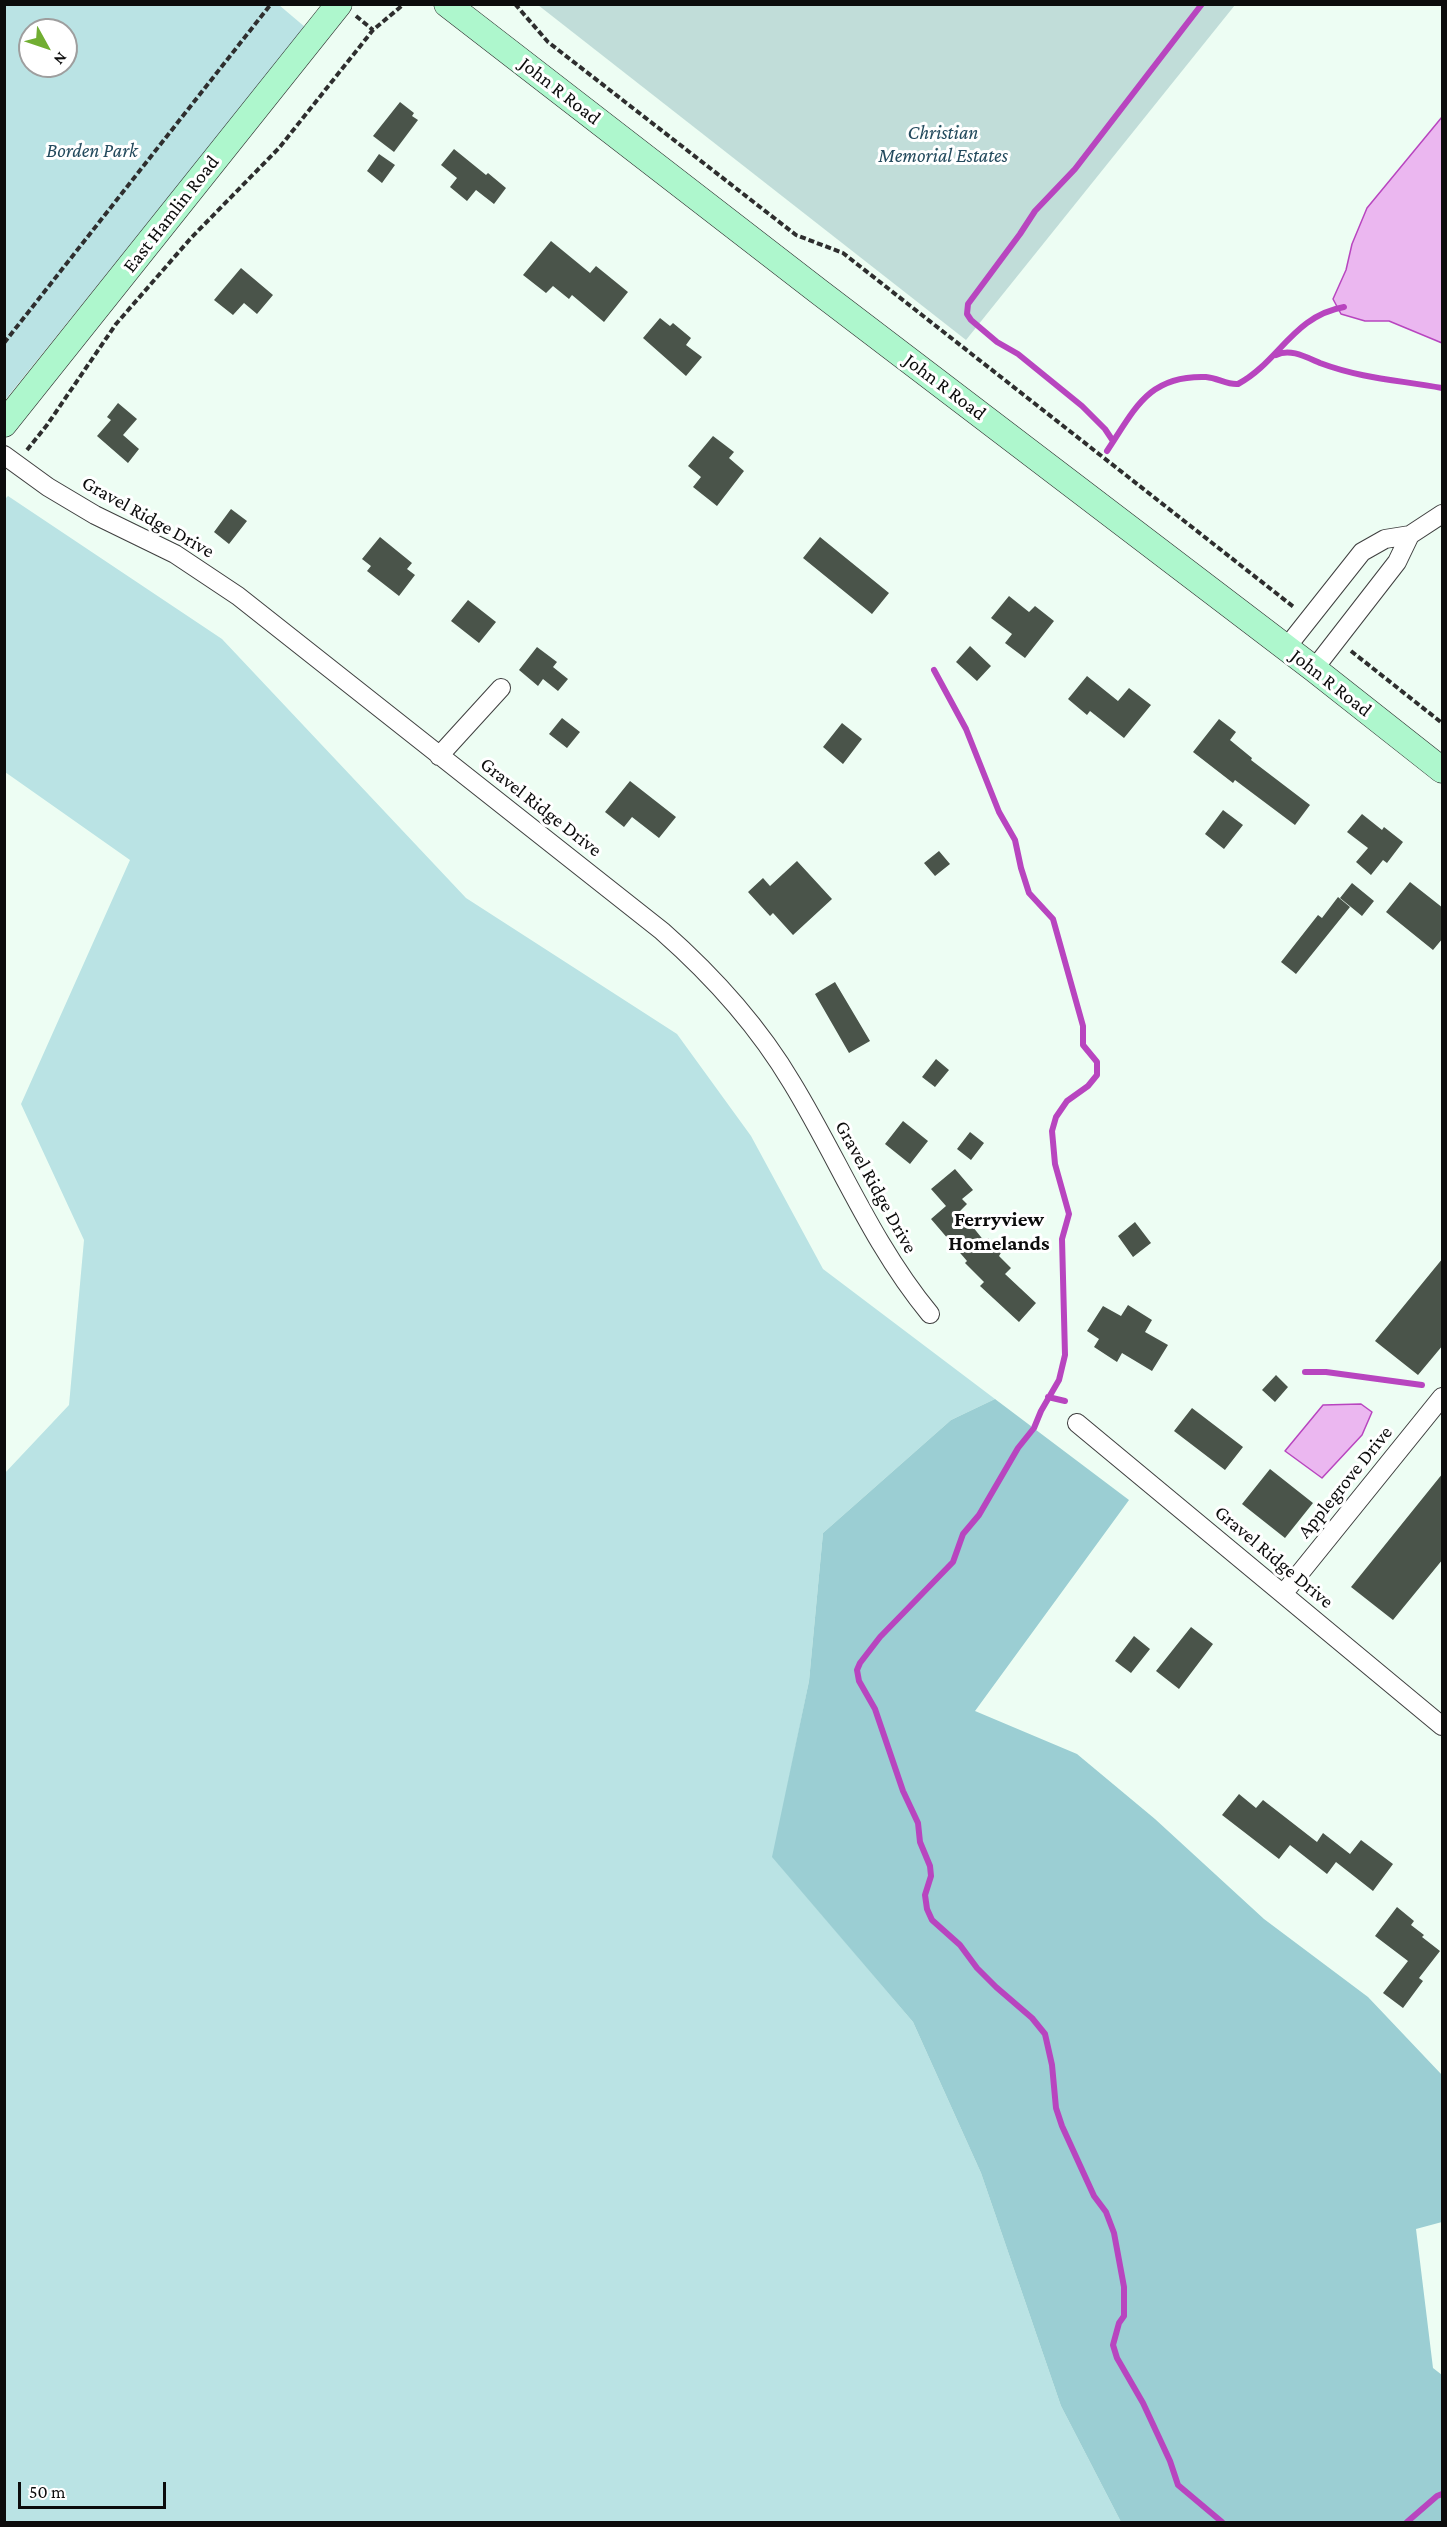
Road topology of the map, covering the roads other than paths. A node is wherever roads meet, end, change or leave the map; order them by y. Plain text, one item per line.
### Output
1 (339, 4) edge
2 (447, 4) edge
3 (4, 424) edge
4 (4, 454) edge
5 (1443, 514) edge
6 (1410, 535) junction
7 (1286, 648) junction
8 (1314, 669) junction
9 (501, 688) dead end
10 (439, 756) junction
11 (1443, 770) edge
12 (930, 1314) dead end
13 (1443, 1397) edge
14 (1077, 1423) dead end
15 (1283, 1594) junction
16 (1443, 1726) edge

1 - 3 main road, East Hamlin Road
2 - 7 main road, John R Road
4 - 10 street, Gravel Ridge Drive
5 - 6 street
6 - 7 street
6 - 8 street
7 - 8 main road, John R Road
8 - 11 main road, John R Road
9 - 10 street
10 - 12 street, Gravel Ridge Drive
13 - 15 street, Applegrove Drive
14 - 15 street, Gravel Ridge Drive
15 - 16 street, Gravel Ridge Drive

